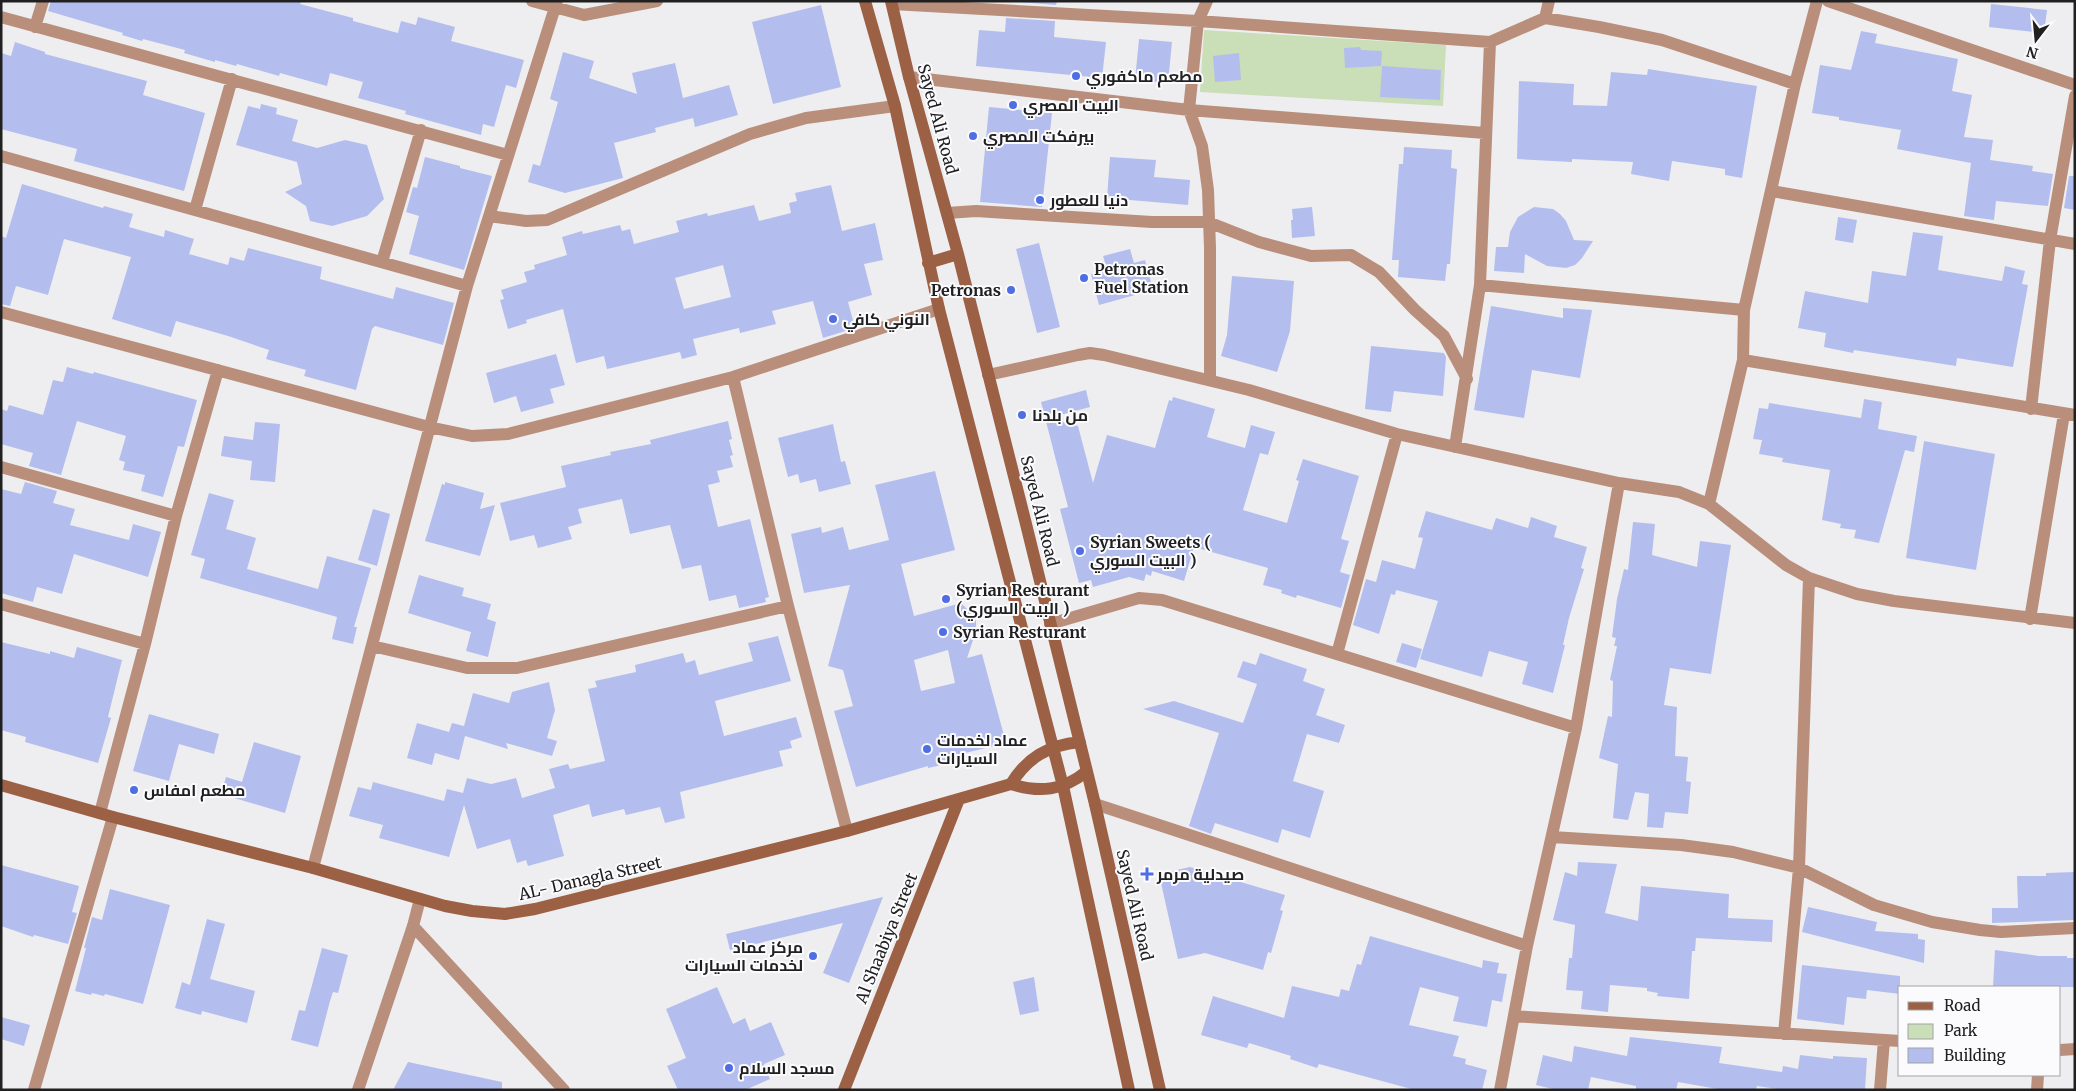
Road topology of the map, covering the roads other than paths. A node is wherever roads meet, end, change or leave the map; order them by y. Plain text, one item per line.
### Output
1 (43, 1) edge
2 (532, 1) edge
3 (656, 1) edge
4 (866, 1) edge
5 (1207, 1) edge
6 (1549, 1) edge
7 (1818, 1) edge
8 (1828, 1) edge
9 (892, 3) edge
10 (556, 4) edge
11 (1, 17) edge
12 (1545, 18) junction
13 (1198, 21) junction
14 (35, 27) junction
15 (1490, 42) junction
16 (909, 77) junction
17 (232, 79) junction
18 (1795, 84) junction
19 (2075, 85) edge
20 (2075, 96) edge
21 (896, 106) junction
22 (1189, 110) junction
23 (421, 130) junction
24 (1485, 133) junction
25 (508, 155) junction
26 (1, 156) edge
27 (1772, 191) junction
28 (195, 210) junction
29 (947, 213) junction
30 (489, 216) junction
31 (1208, 222) junction
32 (2050, 240) junction
33 (2075, 244) edge
34 (958, 254) junction
35 (382, 262) junction
36 (928, 263) junction
37 (1480, 285) junction
38 (467, 286) junction
39 (938, 309) junction
40 (1744, 310) junction
41 (1, 312) edge
42 (1743, 360) junction
43 (218, 370) junction
44 (988, 375) junction
45 (733, 378) junction
46 (1467, 379) junction
47 (1210, 380) junction
48 (2031, 409) junction
49 (2069, 414) edge
50 (429, 427) junction
51 (1396, 434) junction
52 (1455, 447) junction
53 (1, 468) edge
54 (1619, 483) junction
55 (1709, 504) junction
56 (176, 516) junction
57 (1809, 578) junction
58 (1, 604) edge
59 (788, 606) junction
60 (2030, 619) junction
61 (2075, 623) edge
62 (1050, 624) junction
63 (145, 644) junction
64 (372, 646) junction
65 (1337, 654) junction
66 (1576, 728) junction
67 (1080, 742) junction
68 (1052, 747) junction
69 (1087, 771) junction
70 (1011, 784) junction
71 (1, 785) edge
72 (1063, 786) junction
73 (959, 798) junction
74 (1095, 804) junction
75 (100, 813) junction
76 (113, 817) junction
77 (847, 831) junction
78 (1552, 837) junction
79 (312, 868) junction
80 (1799, 868) junction
81 (420, 899) junction
82 (413, 926) junction
83 (2075, 928) edge
84 (1528, 946) junction
85 (1514, 1016) junction
86 (1784, 1034) junction
87 (1884, 1040) junction
88 (1898, 1041) edge
89 (2061, 1050) edge
90 (2075, 1050) edge
91 (2038, 1076) edge
92 (1163, 1089) edge
93 (34, 1090) edge
94 (358, 1090) edge
95 (564, 1090) edge
96 (844, 1090) edge
97 (1129, 1090) edge
98 (1500, 1090) edge
99 (1880, 1090) edge
100 (2037, 1090) edge

1 - 14 street
2 - 10 street
3 - 10 street
4 - 21 main road
5 - 13 street
6 - 12 street
7 - 18 street
8 - 19 street
9 - 13 street
9 - 16 main road, Sayed Ali Road
10 - 25 street
11 - 14 street
12 - 15 street
12 - 18 street
13 - 15 street
13 - 22 street
14 - 17 street
15 - 24 street
16 - 22 street
16 - 29 main road, Sayed Ali Road
17 - 23 street
17 - 28 street
18 - 27 street
20 - 32 street
21 - 30 street
21 - 36 main road
22 - 24 street
22 - 31 street
23 - 25 street
23 - 35 street
24 - 37 street
25 - 30 street
26 - 28 street
27 - 32 street
27 - 40 street
28 - 35 street
29 - 31 street
29 - 34 main road, Sayed Ali Road
30 - 38 street
31 - 46 street
31 - 47 street
32 - 33 street
32 - 48 street
34 - 36 main road
34 - 44 main road, Sayed Ali Road
35 - 38 street
36 - 39 main road
37 - 40 street
37 - 46 street
38 - 50 street
39 - 45 street
39 - 68 main road
40 - 42 street
41 - 43 street
42 - 48 street
42 - 55 street
43 - 50 street
43 - 56 street
44 - 47 street
44 - 62 main road, Sayed Ali Road
45 - 50 street
45 - 59 street
46 - 52 street
47 - 51 street
48 - 49 street
49 - 60 street
50 - 64 street
51 - 52 street
51 - 65 street
52 - 54 street
53 - 56 street
54 - 55 street
54 - 66 street
55 - 57 street
56 - 63 street
57 - 60 street
57 - 80 street
58 - 63 street
59 - 64 street
59 - 77 street
60 - 61 street
62 - 65 street
62 - 67 main road, Sayed Ali Road
63 - 75 street
64 - 79 street
65 - 66 street
66 - 78 street
67 - 68 main road
67 - 69 main road, Sayed Ali Road
68 - 70 main road
68 - 72 main road
69 - 72 main road
69 - 74 main road, Sayed Ali Road
70 - 72 main road
70 - 73 main road, AL- Danagla Street
71 - 75 main road, AL- Danagla Street
72 - 97 main road
73 - 77 main road, AL- Danagla Street
73 - 96 main road, Al Shaabiya Street
74 - 84 street
74 - 92 main road, Sayed Ali Road
75 - 76 main road, AL- Danagla Street
76 - 79 main road, AL- Danagla Street
76 - 93 street
77 - 81 main road, AL- Danagla Street
78 - 80 street
78 - 84 street
79 - 81 main road, AL- Danagla Street
80 - 83 street
80 - 86 street
81 - 82 street
82 - 94 street
82 - 95 street
84 - 85 street
85 - 86 street
85 - 98 street
86 - 87 street
87 - 88 street
87 - 99 street
89 - 90 street
91 - 100 street

